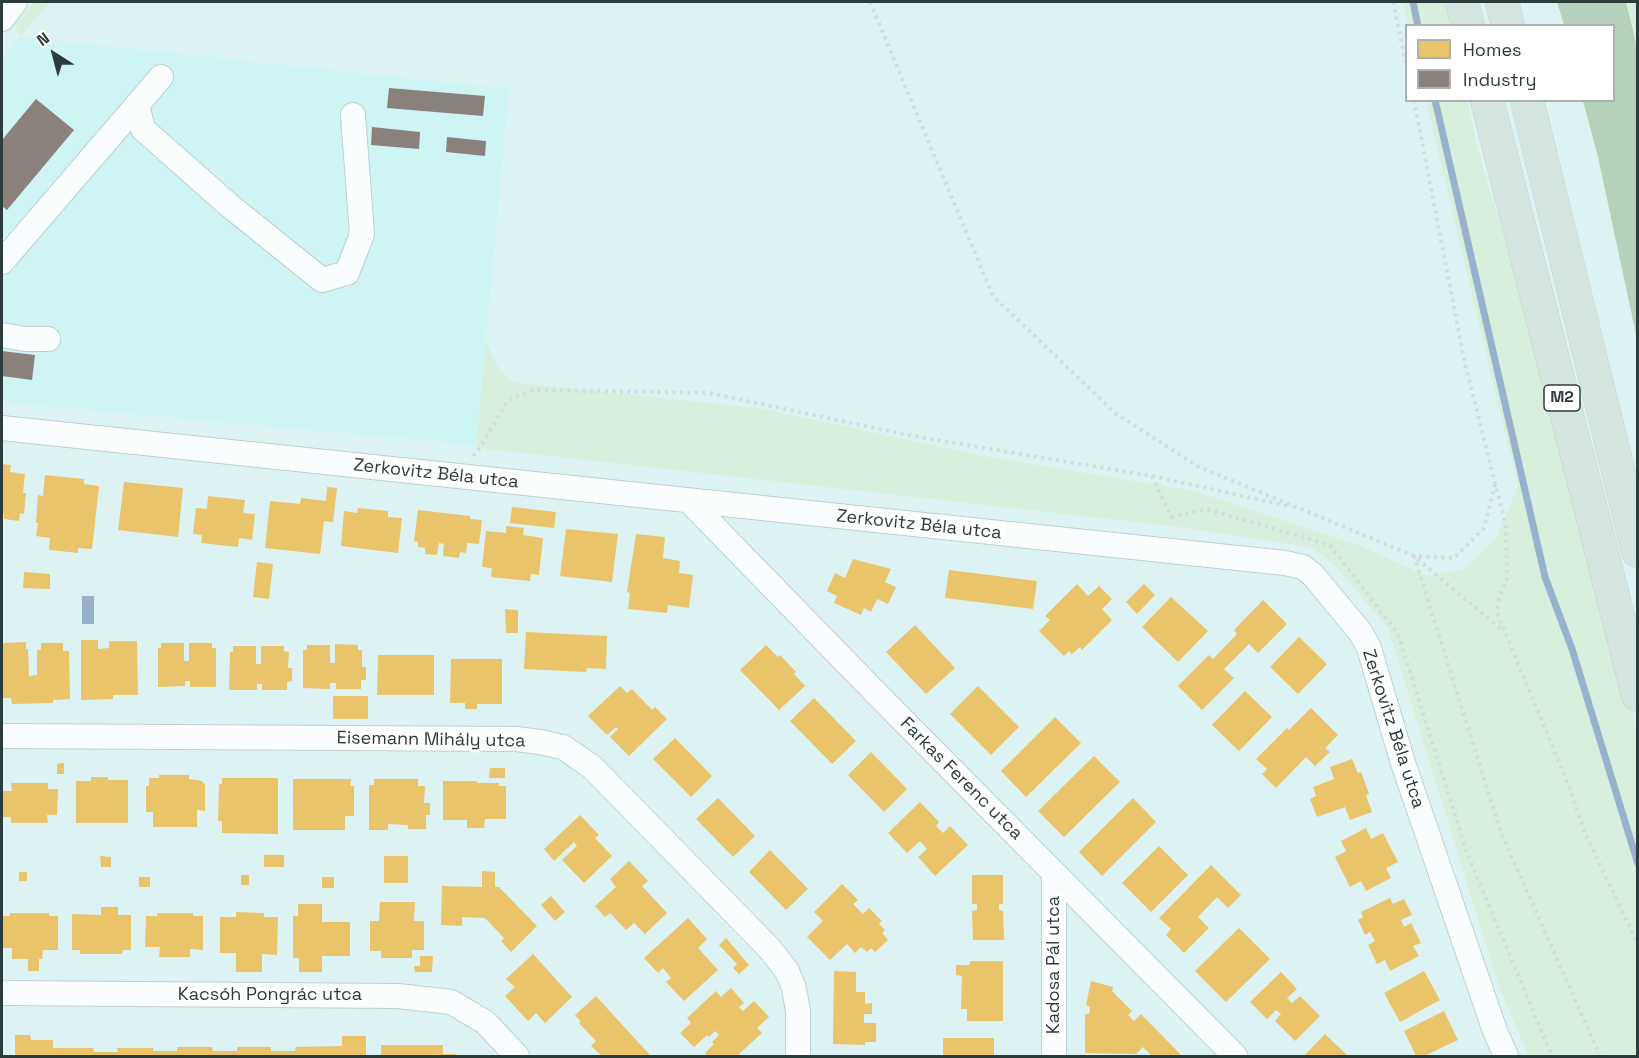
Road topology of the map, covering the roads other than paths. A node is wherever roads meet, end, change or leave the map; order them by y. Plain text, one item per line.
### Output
1 (15, 2) edge
2 (1462, 2) edge
3 (1502, 2) edge
4 (2, 19) edge
5 (1468, 24) edge
6 (1508, 24) edge
7 (161, 77) dead end
8 (1488, 102) edge
9 (1527, 102) edge
10 (137, 105) junction
11 (353, 115) dead end
12 (2, 262) edge
13 (2, 335) edge
14 (48, 339) dead end
15 (2, 428) edge
16 (688, 501) junction
17 (1638, 551) edge
18 (1638, 694) edge
19 (2, 736) edge
20 (1054, 873) junction
21 (2, 993) edge
22 (517, 1056) edge
23 (798, 1056) edge
24 (1054, 1056) edge
25 (1235, 1056) edge
26 (1506, 1056) edge

1 - 4 street
2 - 5 highway
3 - 6 highway
7 - 10 street
8 - 18 highway, M2
9 - 17 highway, M2
10 - 11 street
10 - 12 street
13 - 14 street
15 - 16 street, Zerkovitz Béla utca
16 - 20 street, Farkas Ferenc utca
16 - 26 street, Zerkovitz Béla utca
19 - 23 street, Eisemann Mihály utca
20 - 24 street, Kadosa Pál utca
20 - 25 street, Farkas Ferenc utca
21 - 22 street, Kacsóh Pongrác utca

